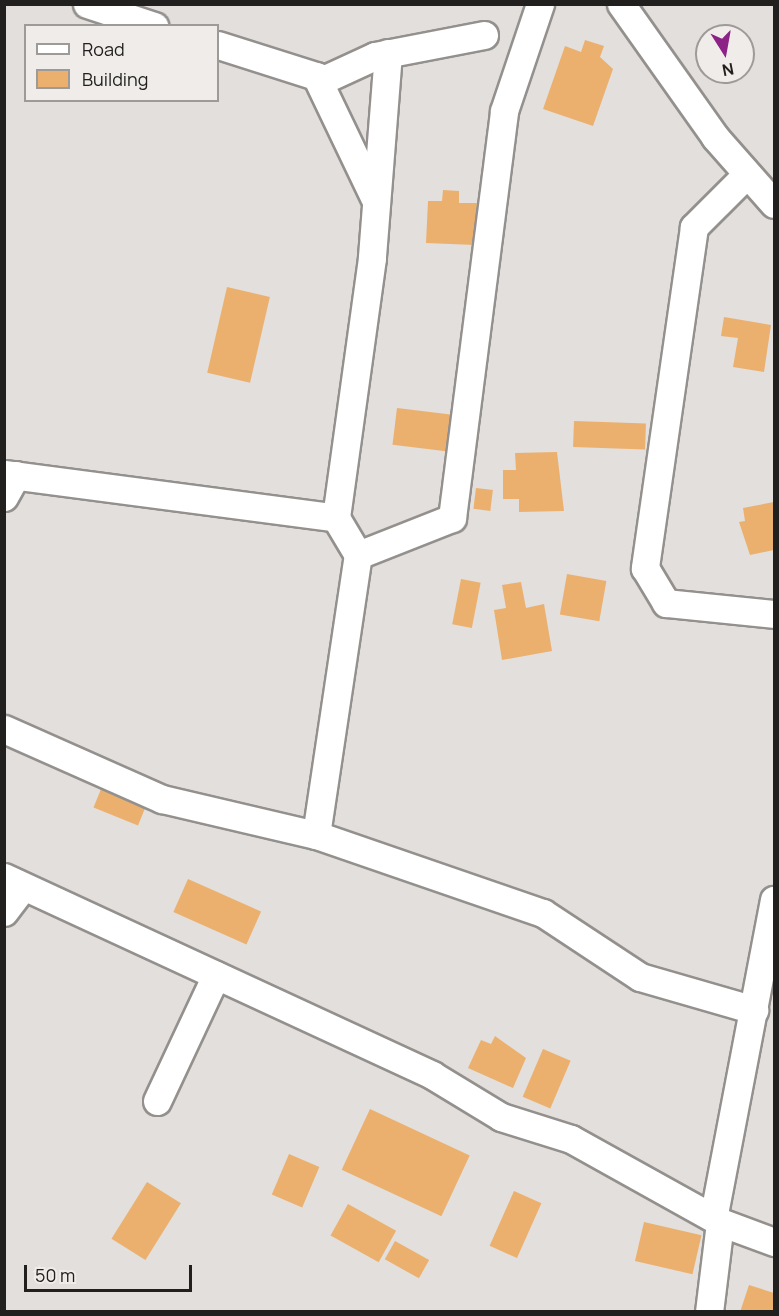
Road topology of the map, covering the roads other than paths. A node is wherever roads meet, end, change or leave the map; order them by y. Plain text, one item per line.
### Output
1 (87, 4) edge
2 (540, 4) edge
3 (621, 4) edge
4 (148, 24) edge
5 (484, 35) dead end
6 (219, 45) edge
7 (387, 53) junction
8 (316, 76) junction
9 (746, 175) junction
10 (376, 202) junction
11 (774, 204) edge
12 (8, 482) edge
13 (336, 518) junction
14 (358, 555) junction
15 (774, 614) edge
16 (4, 729) edge
17 (316, 835) junction
18 (13, 883) edge
19 (774, 900) edge
20 (4, 912) edge
21 (216, 975) junction
22 (754, 1010) junction
23 (157, 1101) dead end
24 (717, 1218) junction
25 (774, 1242) edge
26 (710, 1311) edge

1 - 4 street
2 - 14 street
3 - 9 street
5 - 7 street
6 - 8 street
7 - 8 street
7 - 10 street
8 - 10 street
9 - 11 street
9 - 15 street
10 - 13 street
12 - 13 street
13 - 14 street
14 - 17 street
16 - 17 street
17 - 22 street
18 - 20 street
18 - 21 street
19 - 22 street
21 - 23 street
21 - 24 street
22 - 24 street
24 - 25 street
24 - 26 street

